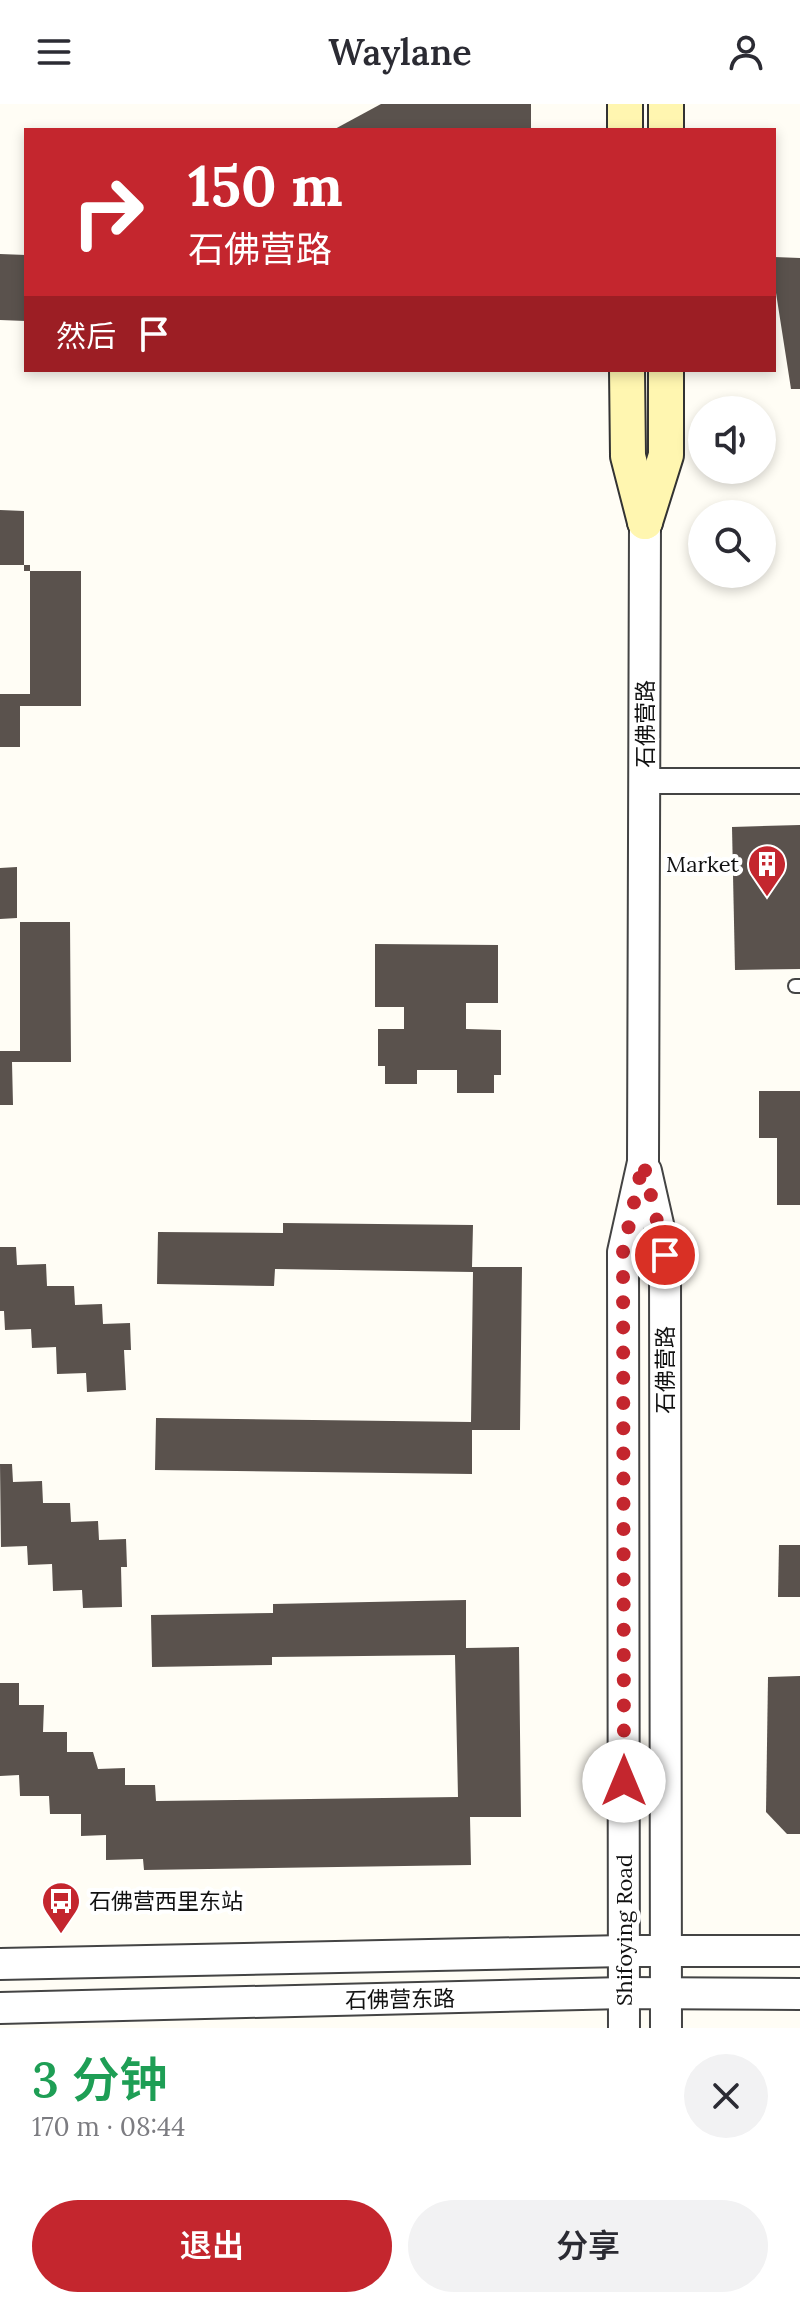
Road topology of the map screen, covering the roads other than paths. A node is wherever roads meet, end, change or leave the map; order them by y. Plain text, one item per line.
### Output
1 (625, 104) edge
2 (666, 104) edge
3 (625, 128) edge
4 (666, 128) edge
5 (627, 372) edge
6 (666, 372) edge
7 (645, 522) junction
8 (644, 781) junction
9 (800, 781) edge
10 (643, 1162) junction
11 (666, 1950) junction
12 (624, 1951) junction
13 (800, 1951) edge
14 (0, 1964) edge
15 (624, 1993) junction
16 (667, 1993) junction
17 (800, 1994) edge
18 (0, 2008) edge
19 (624, 2028) edge
20 (666, 2028) edge

1 - 3 main road
2 - 4 main road
5 - 7 main road, 石佛营路
6 - 7 main road, 石佛营路
7 - 8 street, 石佛营路
8 - 9 street
8 - 10 street, 石佛营路
10 - 11 street, 石佛营路
10 - 12 street, Shifoying Road
11 - 12 street, 石佛营东路
11 - 13 street, 石佛营东路
11 - 16 street, 石佛营路
12 - 14 street, 石佛营东路
12 - 15 street, Shifoying Road
15 - 16 street, 石佛营东路
15 - 18 street, 石佛营东路
15 - 19 street, Shifoying Road
16 - 17 street, 石佛营东路
16 - 20 street, 石佛营路

